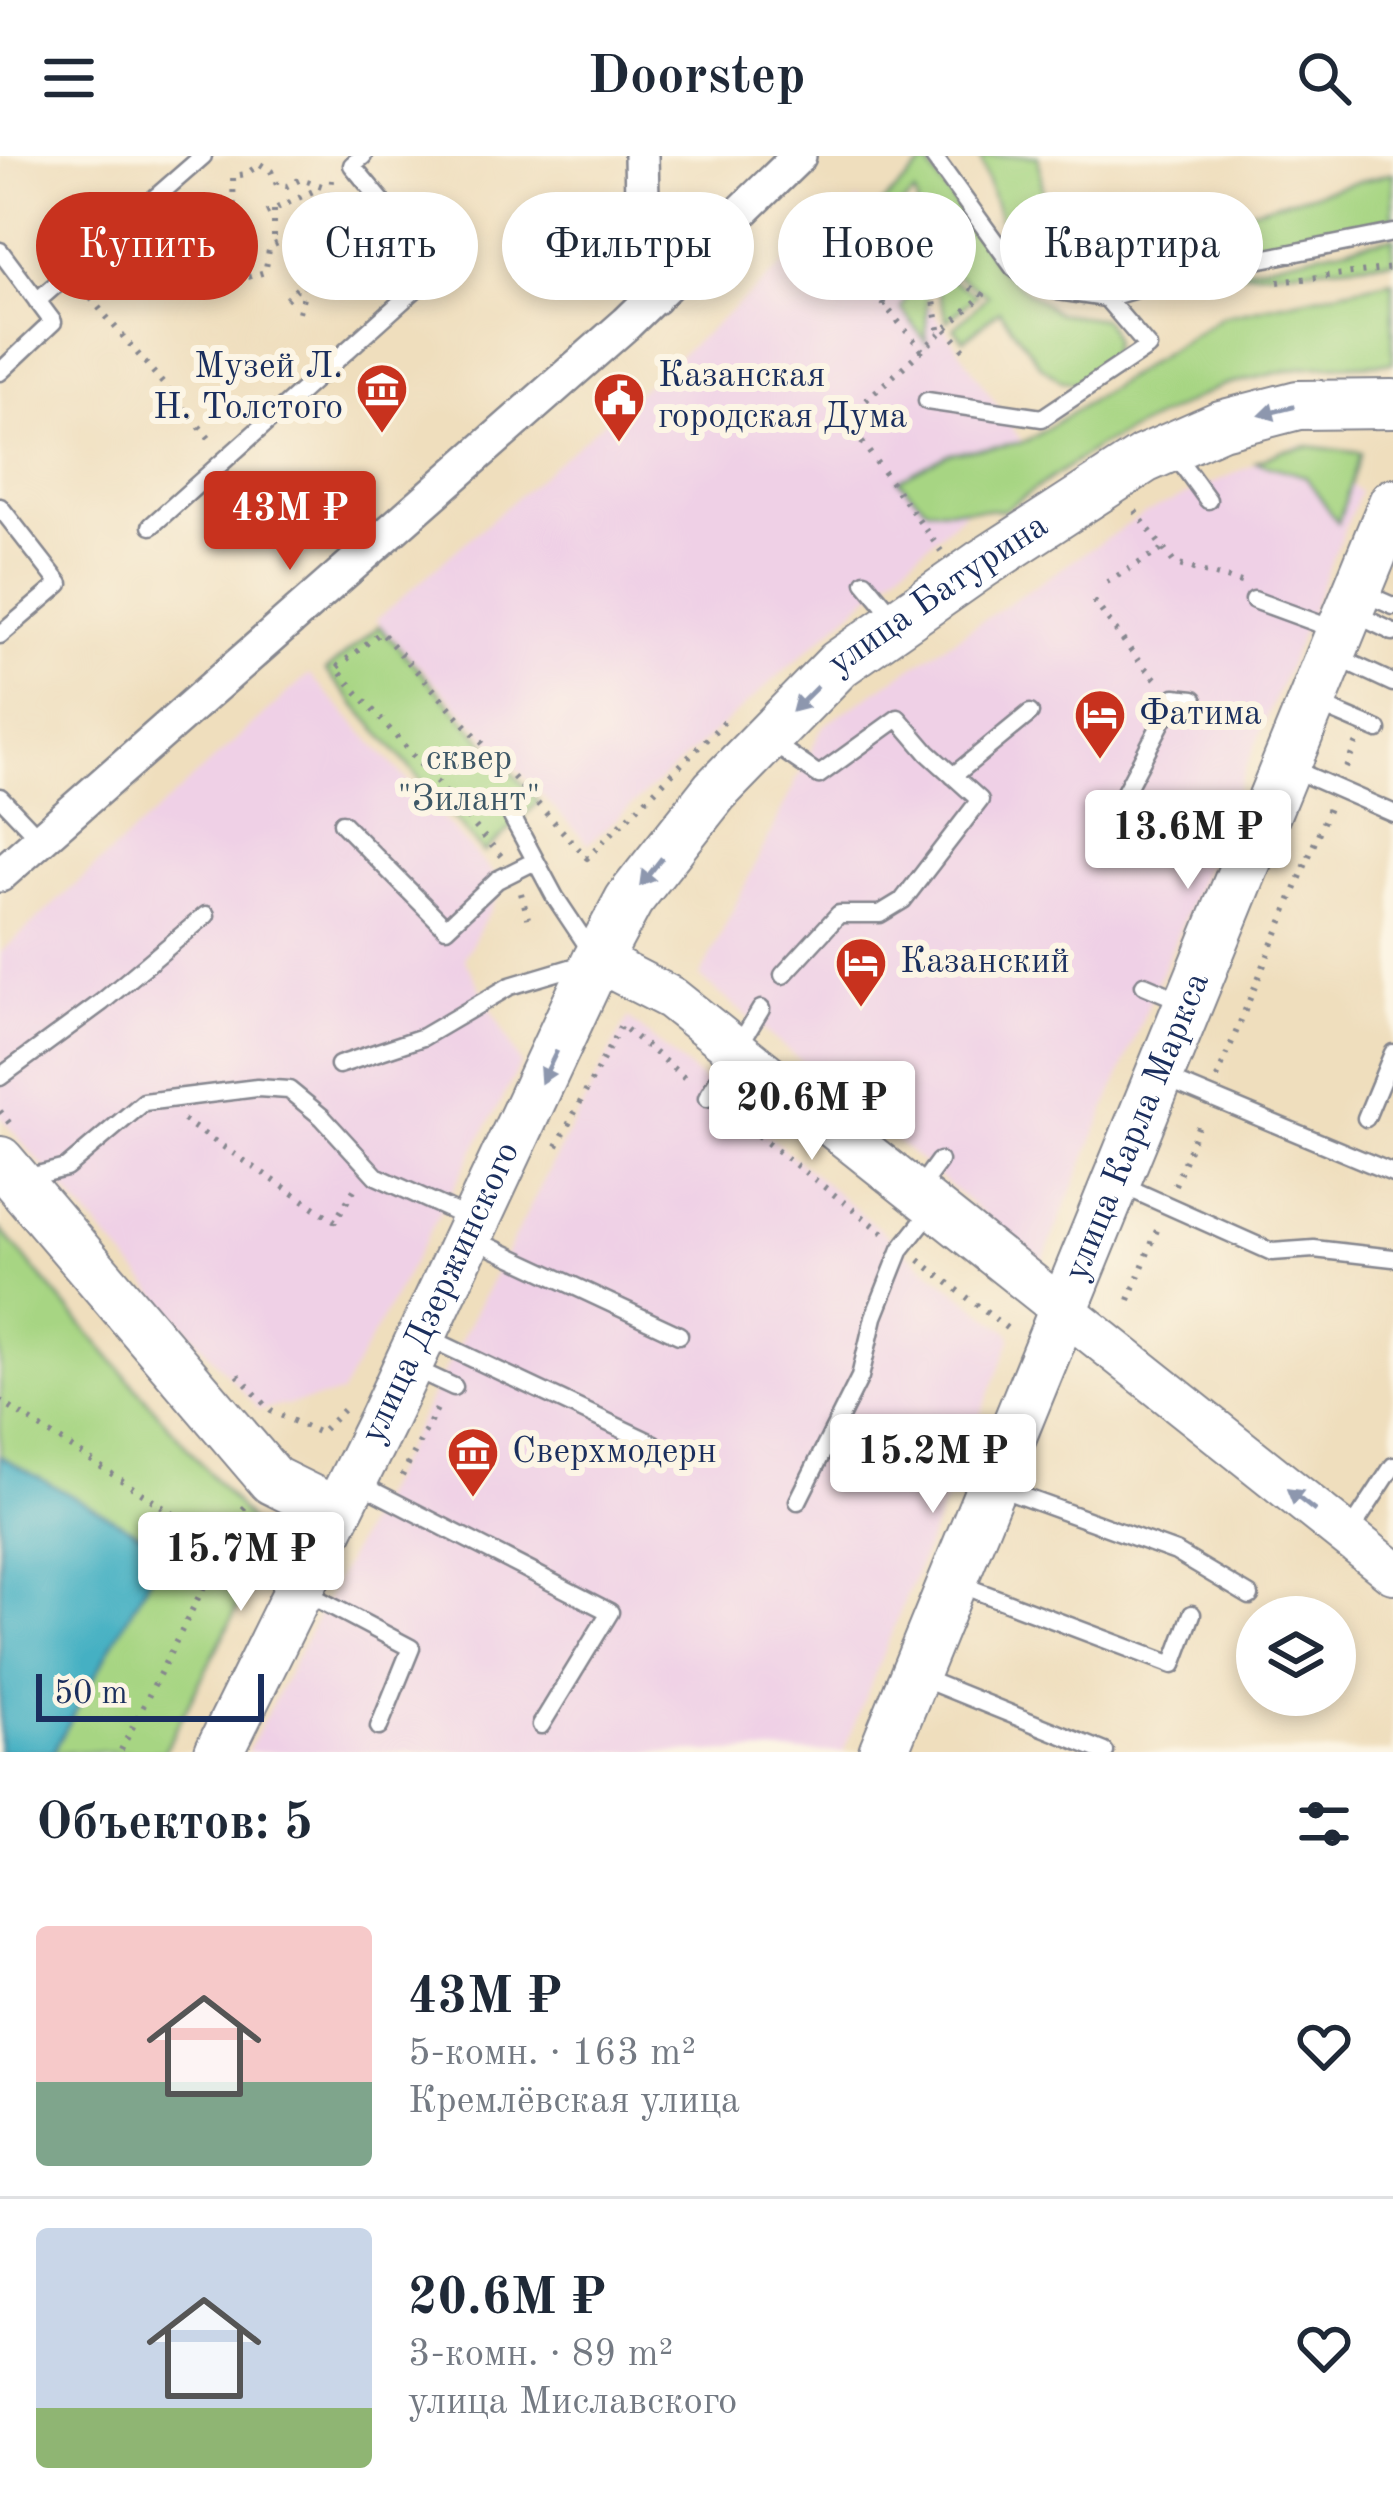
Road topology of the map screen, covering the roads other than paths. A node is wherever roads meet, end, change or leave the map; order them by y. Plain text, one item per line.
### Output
1 (203, 156) edge
2 (641, 156) edge
3 (799, 156) edge
4 (932, 156) edge
5 (353, 159) edge
6 (642, 192) edge
7 (754, 200) edge
8 (1393, 232) edge
9 (1000, 248) edge
10 (0, 251) edge
11 (1263, 259) edge
12 (652, 300) edge
13 (1108, 300) edge
14 (37, 301) junction
15 (0, 372) edge
16 (927, 401) dead end
17 (1393, 404) edge
18 (1181, 464) junction
19 (1208, 500) dead end
20 (1393, 503) edge
21 (0, 507) edge
22 (151, 526) dead end
23 (866, 582) dead end
24 (1255, 593) road end
25 (898, 622) junction
26 (1376, 625) edge
27 (0, 635) edge
28 (1184, 698) road end
29 (1030, 713) dead end
30 (766, 738) junction
31 (1326, 743) junction
32 (953, 776) junction
33 (0, 796) edge
34 (1117, 807) dead end
35 (1393, 813) edge
36 (512, 817) dead end
37 (342, 824) dead end
38 (40, 840) junction
39 (535, 861) junction
40 (0, 875) edge
41 (206, 915) dead end
42 (597, 961) junction
43 (783, 976) dead end
44 (1144, 985) dead end
45 (1188, 1004) junction
46 (761, 1009) dead end
47 (1393, 1053) edge
48 (748, 1062) junction
49 (339, 1065) dead end
50 (0, 1077) edge
51 (1193, 1090) junction
52 (707, 1097) road end
53 (875, 1108) dead end
54 (730, 1115) road end
55 (1366, 1118) dead end
56 (848, 1141) junction
57 (1, 1166) edge
58 (1393, 1173) edge
59 (929, 1189) junction
60 (1150, 1198) junction
61 (470, 1228) junction
62 (1393, 1258) edge
63 (1070, 1319) junction
64 (679, 1335) dead end
65 (415, 1350) junction
66 (454, 1387) dead end
67 (654, 1444) dead end
68 (1393, 1466) edge
69 (1010, 1492) junction
70 (345, 1496) junction
71 (798, 1501) dead end
72 (1347, 1536) junction
73 (1393, 1572) edge
74 (287, 1582) junction
75 (972, 1589) junction
76 (1250, 1596) dead end
77 (1192, 1614) dead end
78 (934, 1683) junction
79 (541, 1725) dead end
80 (379, 1727) dead end
81 (219, 1752) edge
82 (883, 1752) edge
83 (907, 1752) edge
84 (1105, 1752) edge

1 - 14 lane
2 - 6 street
3 - 7 street
4 - 9 lane
5 - 22 lane
8 - 11 lane
10 - 14 lane
12 - 38 street
13 - 16 lane
14 - 15 lane
17 -> 18 main road, улица Батурина
18 - 19 lane
18 - 25 main road, улица Батурина
20 - 26 main road, улица Карла Маркса
21 - 27 lane
23 - 25 lane
24 - 26 lane
25 -> 30 main road, улица Батурина
26 - 31 main road, улица Карла Маркса
28 - 34 lane
29 - 32 lane
30 - 32 lane
30 -> 42 main road, улица Батурина
31 - 35 lane
31 - 45 main road, улица Карла Маркса
31 - 51 main road, улица Карла Маркса
32 - 43 lane
33 - 38 lane
36 - 39 lane
37 - 39 lane
38 - 40 street
39 - 42 lane
41 - 50 lane
42 - 48 street
42 - 49 lane
42 -> 61 main road, улица Дзержинского
44 - 45 lane
45 - 63 main road, улица Карла Маркса
46 - 48 lane
47 - 55 lane
48 - 52 lane
48 - 54 lane
48 - 56 street
51 - 58 lane
51 - 60 main road, улица Карла Маркса
53 - 56 lane
56 - 59 street
57 - 61 lane
57 - 70 main road
59 - 63 street
59 - 71 lane
60 - 62 lane
60 - 63 main road, улица Карла Маркса
61 - 64 lane
61 - 65 main road, улица Дзержинского
63 - 69 main road, улица Карла Маркса
72 -> 63 street
63 - 82 main road, улица Карла Маркса
65 - 66 lane
65 - 67 lane
65 - 70 main road, улица Дзержинского
68 - 72 lane
69 - 75 main road, улица Карла Маркса
69 - 76 lane
70 - 74 main road, улица Дзержинского
70 - 79 lane
72 - 73 street
74 - 80 lane
74 - 81 main road, улица Дзержинского
75 - 77 lane
75 - 78 main road, улица Карла Маркса
78 - 83 main road, улица Карла Маркса
78 - 84 lane

